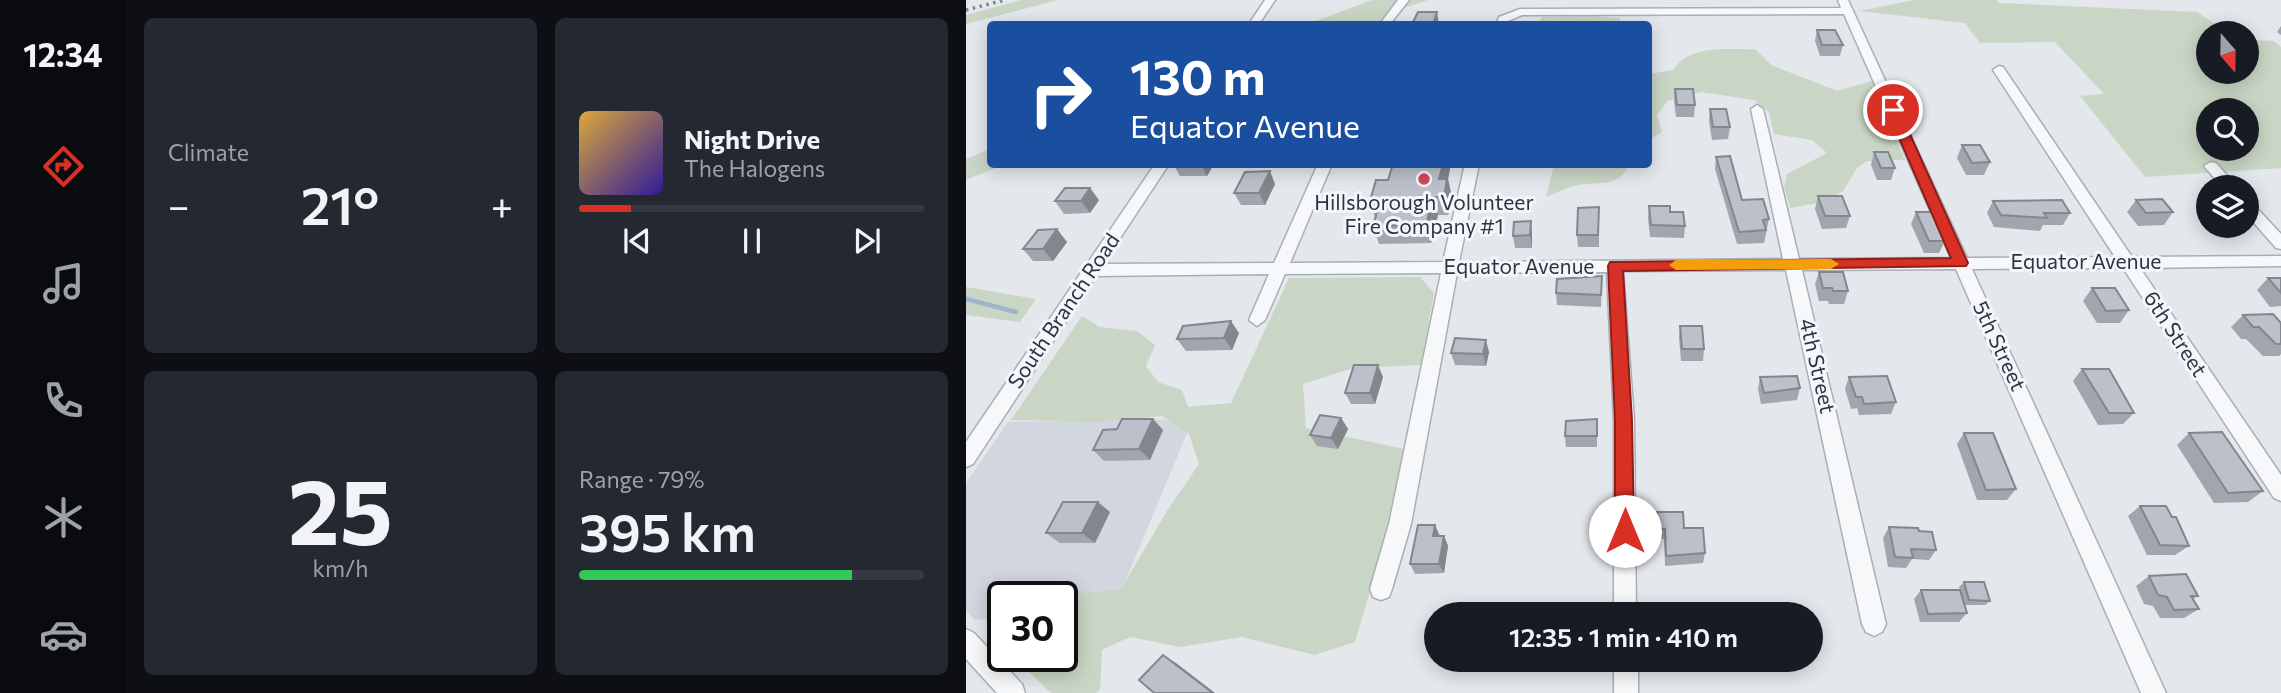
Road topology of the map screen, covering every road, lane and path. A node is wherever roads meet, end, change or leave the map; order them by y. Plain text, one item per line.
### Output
1 (1270, 0) edge
2 (1404, 0) edge
3 (1846, 6) edge
4 (1256, 21) edge
5 (1387, 21) edge
6 (1502, 21) edge
7 (1999, 71) dead end
8 (1757, 109) dead end
9 (2211, 166) dead end
10 (1159, 168) edge
11 (1323, 168) edge
12 (1471, 168) edge
13 (2219, 175) edge
14 (2259, 219) edge
15 (2281, 244) edge
16 (2129, 261) junction
17 (2281, 261) edge
18 (1961, 263) junction
19 (1794, 264) junction
20 (1615, 266) junction
21 (1450, 267) junction
22 (1280, 268) junction
23 (1093, 270) junction
24 (1257, 320) dead end
25 (966, 458) edge
26 (2281, 492) edge
27 (1381, 589) dead end
28 (1625, 602) edge
29 (1874, 624) dead end
30 (966, 640) edge
31 (1626, 672) edge
32 (1013, 693) edge
33 (1626, 693) edge
34 (2154, 693) edge

1 - 4 street
2 - 5 street
3 - 6 street
3 - 18 street, 5th Street
7 - 16 street, 6th Street
8 - 19 street, 4th Street
9 - 13 street
10 - 23 street, South Branch Road
11 - 22 street
12 - 21 street
14 - 15 street
16 - 17 street, Equator Avenue
16 - 18 street, Equator Avenue
16 - 26 street, 6th Street
18 - 19 street, Equator Avenue
18 - 34 street, 5th Street
19 - 20 street, Equator Avenue
19 - 29 street, 4th Street
20 - 21 street, Equator Avenue
20 - 28 street
21 - 22 street, Equator Avenue
21 - 27 street
22 - 23 street, Equator Avenue
22 - 24 street
23 - 25 street, South Branch Road
30 - 32 street
31 - 33 street

